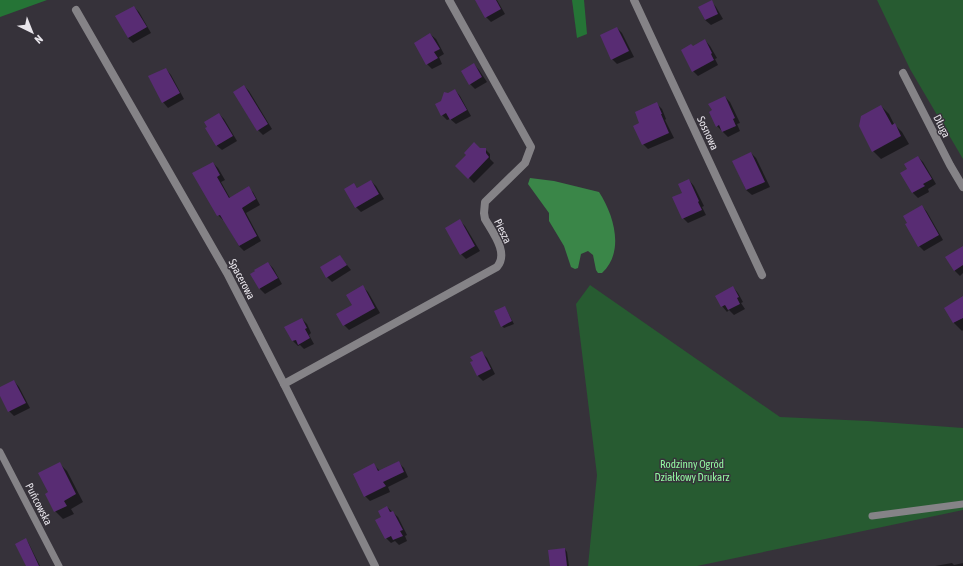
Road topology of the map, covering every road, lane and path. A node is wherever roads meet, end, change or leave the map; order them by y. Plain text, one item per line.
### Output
1 (449, 0) edge
2 (634, 0) edge
3 (76, 10) dead end
4 (904, 73) dead end
5 (963, 187) edge
6 (762, 274) dead end
7 (284, 384) junction
8 (0, 452) edge
9 (963, 504) edge
10 (872, 516) dead end
11 (59, 566) edge
12 (375, 566) edge

1 - 7 street, Piesza
2 - 6 street, Sosnowa
3 - 7 street, Spacerowa
4 - 5 street, Długa
7 - 12 street, Spacerowa
8 - 11 lane, Puńcowska
9 - 10 lane

